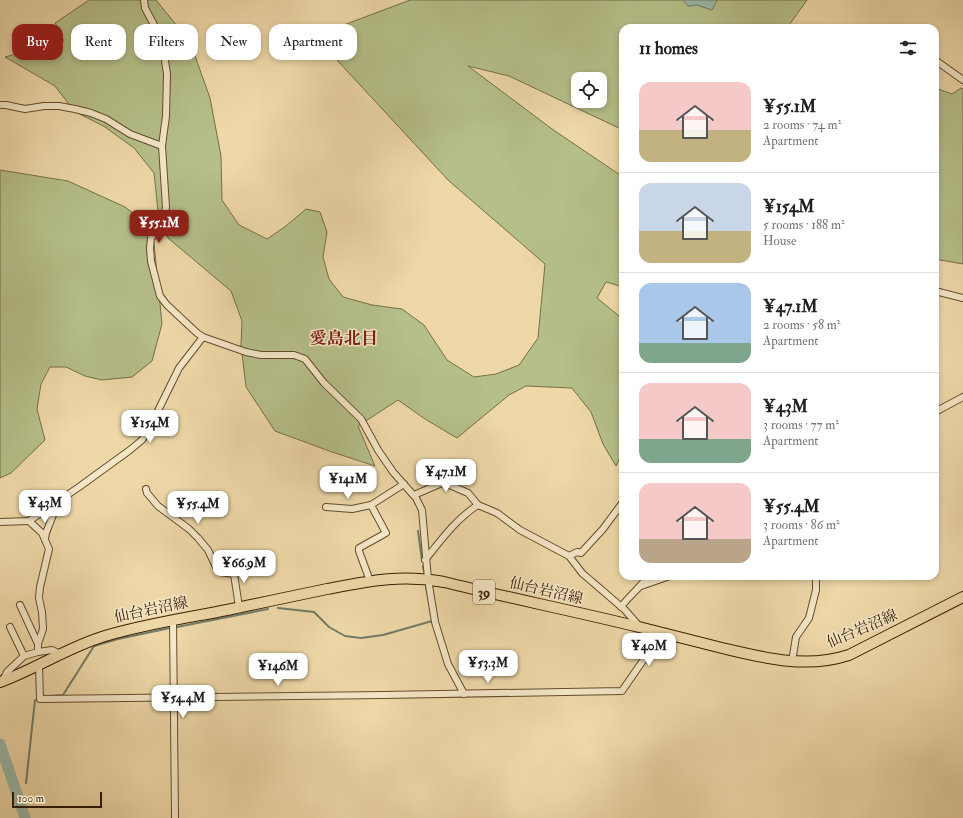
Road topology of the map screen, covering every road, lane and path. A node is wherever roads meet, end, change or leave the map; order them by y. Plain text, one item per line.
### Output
1 (144, 0) edge
2 (939, 63) edge
3 (963, 80) edge
4 (0, 105) edge
5 (162, 146) junction
6 (939, 292) edge
7 (963, 298) edge
8 (203, 337) junction
9 (963, 397) edge
10 (939, 410) edge
11 (404, 484) junction
12 (146, 488) dead end
13 (414, 495) junction
14 (59, 501) junction
15 (371, 505) junction
16 (478, 505) junction
17 (326, 507) dead end
18 (619, 508) edge
19 (28, 521) junction
20 (0, 522) edge
21 (45, 539) junction
22 (569, 556) junction
23 (239, 558) dead end
24 (426, 560) junction
25 (234, 574) junction
26 (428, 579) junction
27 (645, 580) edge
28 (658, 580) edge
29 (816, 580) edge
30 (370, 581) junction
31 (641, 586) junction
32 (963, 597) edge
33 (20, 604) dead end
34 (239, 607) junction
35 (621, 607) junction
36 (173, 620) junction
37 (10, 627) dead end
38 (640, 627) junction
39 (662, 633) junction
40 (38, 644) junction
41 (38, 652) junction
42 (60, 654) junction
43 (24, 656) junction
44 (792, 662) junction
45 (39, 665) junction
46 (1, 681) edge
47 (464, 694) junction
48 (174, 698) junction
49 (175, 818) edge

1 - 5 street
2 - 3 street
4 - 5 street
5 - 8 street
6 - 7 street
8 - 11 street
8 - 14 street
9 - 10 street
11 - 13 street
11 - 15 street
12 - 25 street
13 - 16 street
13 - 24 street
14 - 19 street
14 - 21 street
15 - 17 street
15 - 30 street
16 - 22 street
16 - 24 street
18 - 22 street
19 - 20 street
19 - 21 street
21 - 40 street
22 - 35 street
23 - 25 street
24 - 26 street
25 - 34 street
26 - 30 main road, 仙台岩沼線 / 39
26 - 38 main road, 仙台岩沼線 / 39
26 - 47 street
27 - 31 street
28 - 31 street
29 - 44 street
30 - 34 main road, 仙台岩沼線 / 39
31 - 35 street
32 - 44 main road, 仙台岩沼線 / 39
33 - 40 street
34 - 36 main road, 仙台岩沼線 / 39
35 - 38 street
36 - 42 main road, 仙台岩沼線 / 39
36 - 48 street
37 - 43 street
38 - 39 main road, 仙台岩沼線 / 39
39 - 44 main road, 仙台岩沼線 / 39
39 - 47 street
40 - 41 street
41 - 42 street
41 - 43 street
42 - 45 main road, 仙台岩沼線 / 39
43 - 46 street
45 - 46 main road, 仙台岩沼線 / 39
45 - 48 street
47 - 48 street
48 - 49 street

